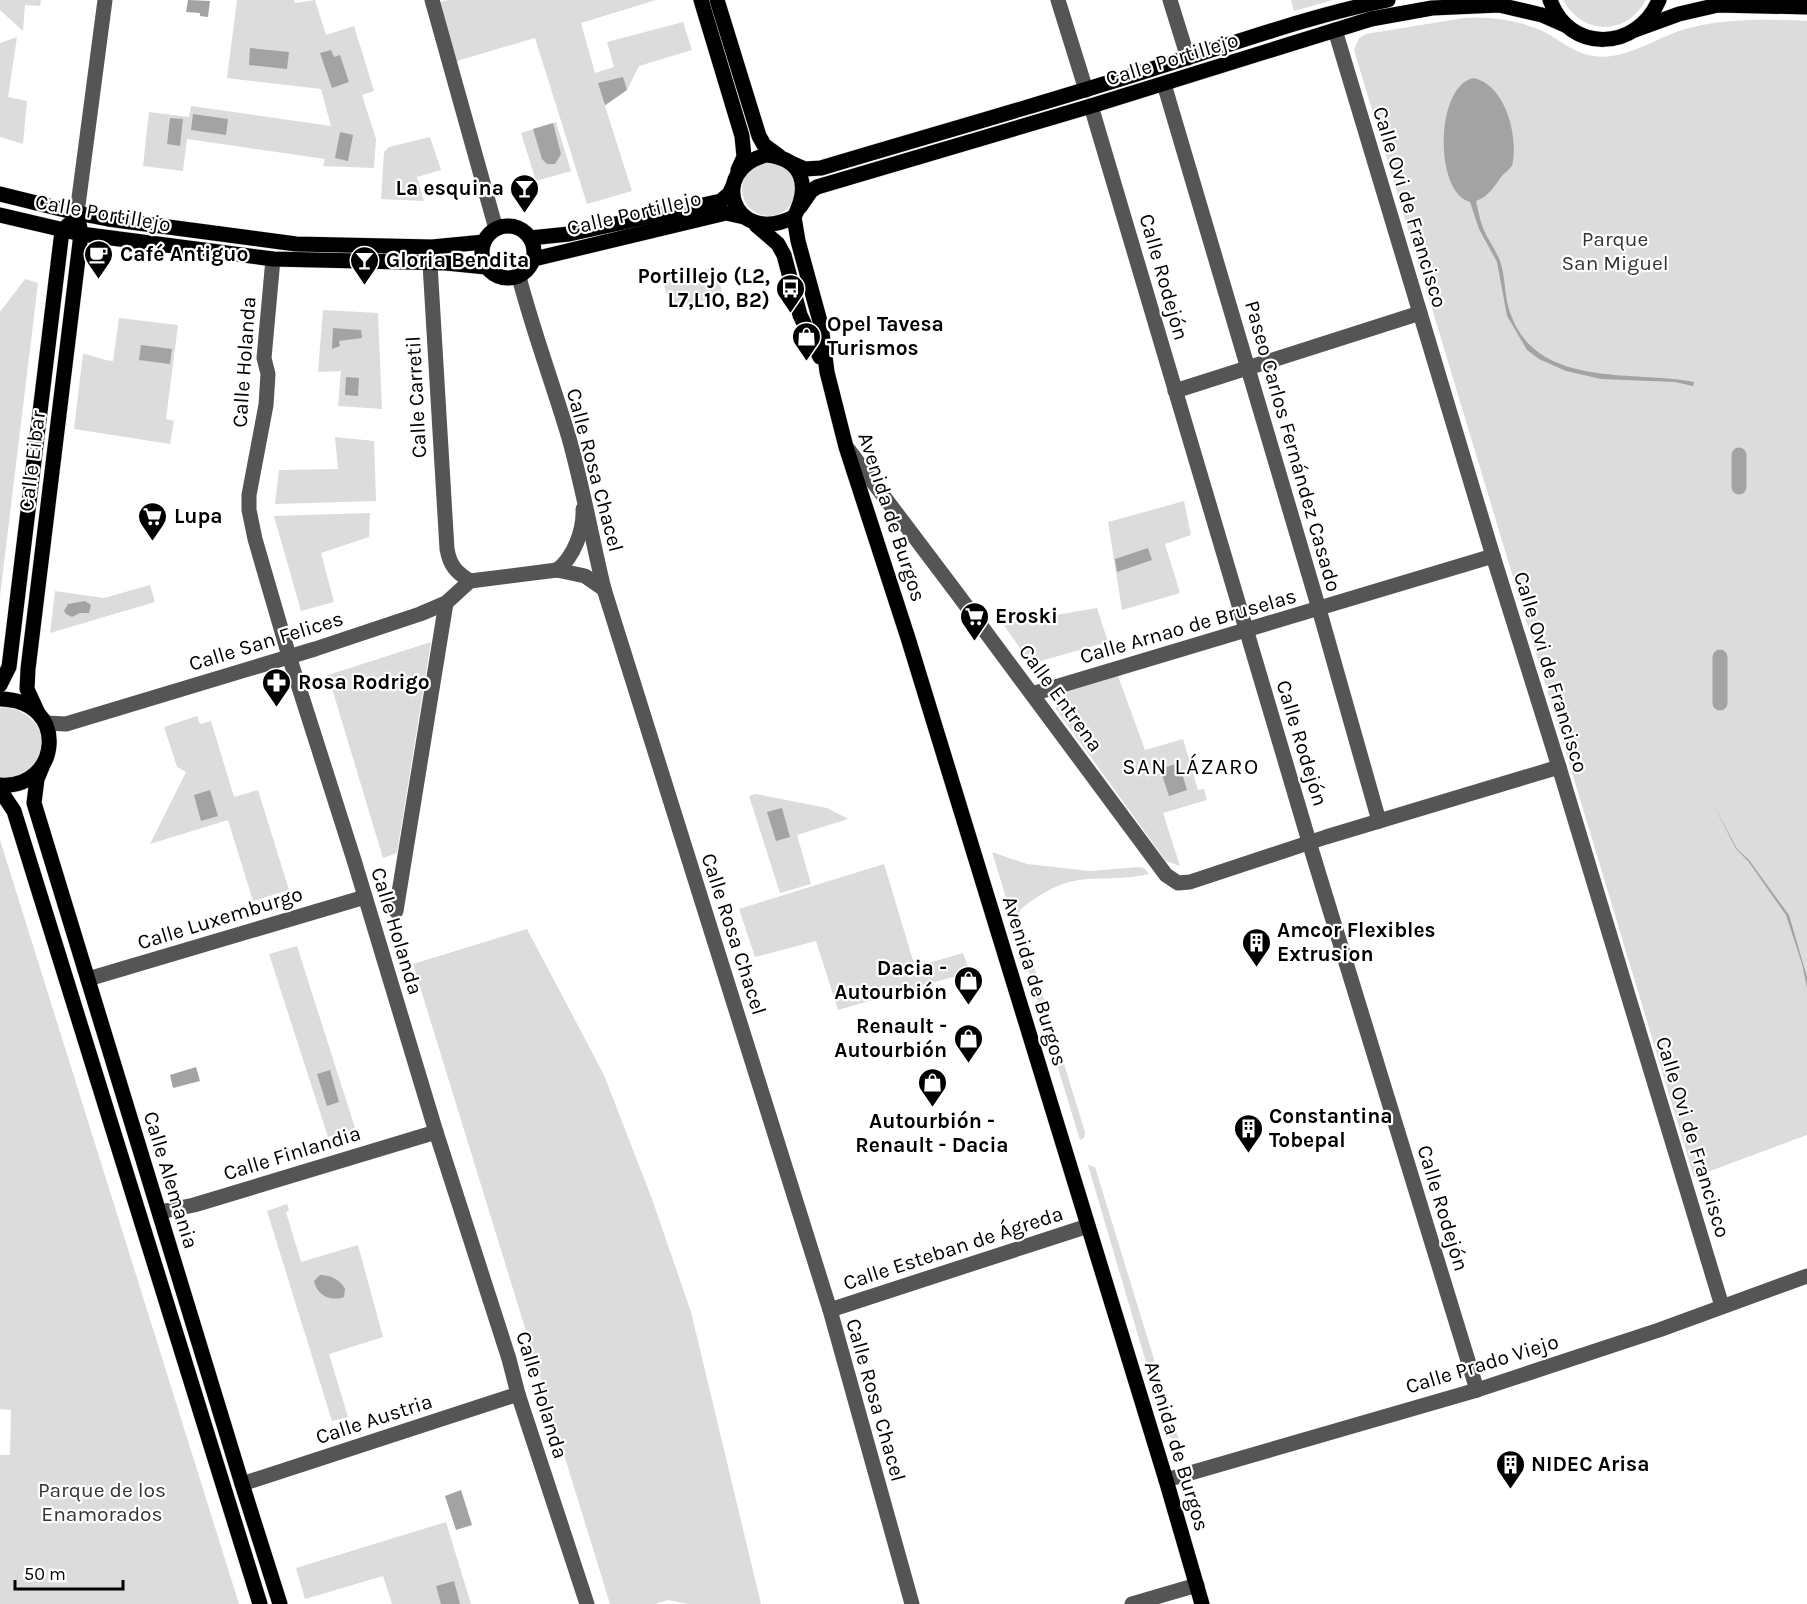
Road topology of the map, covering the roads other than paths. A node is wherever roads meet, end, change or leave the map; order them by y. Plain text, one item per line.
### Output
1 (105, 0) edge
2 (432, 0) edge
3 (701, 0) edge
4 (717, 0) edge
5 (1058, 0) edge
6 (1170, 0) edge
7 (1388, 0) edge
8 (1550, 0) edge
9 (1659, 0) edge
10 (1807, 7) edge
11 (1567, 26) junction
12 (1335, 30) junction
13 (1635, 30) junction
14 (1188, 58) junction
15 (1164, 84) junction
16 (1086, 90) junction
17 (1091, 106) junction
18 (784, 159) junction
19 (735, 179) junction
20 (0, 194) edge
21 (797, 212) junction
22 (77, 213) junction
23 (0, 215) edge
24 (749, 220) junction
25 (496, 228) junction
26 (62, 231) junction
27 (81, 234) junction
28 (530, 238) junction
29 (484, 242) junction
30 (273, 259) junction
31 (534, 259) junction
32 (430, 264) junction
33 (486, 267) junction
34 (519, 277) junction
35 (1420, 313) junction
36 (1248, 368) junction
37 (827, 372) junction
38 (1175, 391) junction
39 (846, 447) junction
40 (582, 484) junction
41 (1493, 556) junction
42 (557, 570) junction
43 (470, 581) junction
44 (604, 590) junction
45 (446, 603) junction
46 (1319, 609) junction
47 (1246, 631) junction
48 (289, 656) junction
49 (0, 685) edge
50 (1032, 694) junction
51 (0, 699) edge
52 (41, 717) junction
53 (66, 724) junction
54 (50, 740) junction
55 (42, 767) junction
56 (1559, 767) junction
57 (0, 787) edge
58 (1379, 821) junction
59 (1310, 843) junction
60 (364, 897) junction
61 (396, 911) dead end
62 (88, 980) junction
63 (436, 1132) junction
64 (160, 1212) junction
65 (1088, 1226) junction
66 (1807, 1276) edge
67 (1722, 1306) junction
68 (830, 1310) junction
69 (1477, 1390) junction
70 (518, 1394) junction
71 (1166, 1480) junction
72 (242, 1484) junction
73 (1197, 1585) junction
74 (260, 1604) edge
75 (280, 1604) edge
76 (587, 1604) edge
77 (912, 1604) edge
78 (1132, 1604) edge
79 (1202, 1604) edge

1 - 22 street, Calle Eibar
2 - 25 street
3 - 19 main road
4 - 18 main road
5 - 16 street
6 - 14 street
7 - 14 main road, Calle Portillejo
8 - 11 main road
9 - 13 main road
10 - 13 main road
11 - 12 main road, Calle Portillejo
11 - 13 main road, Calle Portillejo
12 - 15 main road, Calle Portillejo
12 - 35 street, Calle Ovi de Francisco
14 - 16 main road, Calle Portillejo
15 - 17 main road, Calle Portillejo
15 - 36 street, Paseo Carlos Fernández Casado
16 - 18 main road, Calle Portillejo
17 - 21 main road, Calle Portillejo
17 - 38 street, Calle Rodejón
18 - 19 main road
18 - 21 main road
19 - 24 main road
19 - 28 main road, Calle Portillejo
20 - 22 main road, Calle Portillejo
21 - 24 main road
21 - 37 main road, Avenida de Burgos
22 - 26 main road
22 - 27 main road, Calle Eibar
22 - 29 main road, Calle Portillejo
23 - 26 main road, Calle Portillejo
24 - 31 main road, Calle Portillejo
24 - 37 main road, Avenida de Burgos
25 - 28 main road
25 - 29 main road
26 - 27 main road, Calle Portillejo
26 - 49 main road, Calle Eibar
27 - 30 main road, Calle Portillejo
27 - 52 main road, Calle Eibar
28 - 31 main road
29 - 33 main road
30 - 32 main road, Calle Portillejo
30 - 48 street, Calle Holanda
31 - 34 main road
32 - 33 main road, Calle Portillejo
32 - 43 street, Calle Carretil
33 - 34 main road
34 - 40 street, Calle Rosa Chacel
35 - 36 street
35 - 41 street, Calle Ovi de Francisco
36 - 38 street
36 - 46 street, Paseo Carlos Fernández Casado
37 - 39 main road, Avenida de Burgos
38 - 47 street, Calle Rodejón
39 - 50 street, Calle Entrena
39 - 65 main road, Avenida de Burgos
40 - 42 street
40 - 44 street, Calle Rosa Chacel
41 - 46 street, Calle Arnao de Bruselas
41 - 56 street, Calle Ovi de Francisco
42 - 43 street
42 - 44 street
43 - 45 street, Calle San Felices
44 - 68 street, Calle Rosa Chacel
45 - 48 street, Calle San Felices
45 - 61 street
46 - 47 street, Calle Arnao de Bruselas
46 - 58 street, Paseo Carlos Fernández Casado
47 - 50 street, Calle Arnao de Bruselas
47 - 59 street, Calle Rodejón
48 - 53 street, Calle San Felices
48 - 60 street, Calle Holanda
50 - 59 street, Calle Entrena
51 - 52 main road
52 - 53 street, Calle San Felices
52 - 54 main road, Calle Eibar
53 - 54 street, Calle San Felices
54 - 55 main road, Calle Alemania
55 - 57 main road
55 - 62 main road, Calle Alemania
56 - 58 street, Calle Entrena
56 - 67 street, Calle Ovi de Francisco
57 - 74 main road, Calle Alemania
58 - 59 street, Calle Entrena
59 - 69 street, Calle Rodejón
60 - 62 street, Calle Luxemburgo
60 - 63 street, Calle Holanda
62 - 64 main road, Calle Alemania
63 - 64 street, Calle Finlandia
63 - 70 street, Calle Holanda
64 - 72 main road, Calle Alemania
65 - 68 street, Calle Esteban de Ágreda
65 - 71 main road, Avenida de Burgos
66 - 67 street, Calle Prado Viejo
67 - 69 street, Calle Prado Viejo
68 - 77 street, Calle Rosa Chacel
69 - 71 street, Calle Prado Viejo
70 - 72 street, Calle Austria
70 - 76 street, Calle Holanda
71 - 73 main road, Avenida de Burgos
72 - 75 main road, Calle Alemania
73 - 78 street
73 - 79 main road, Avenida de Burgos

